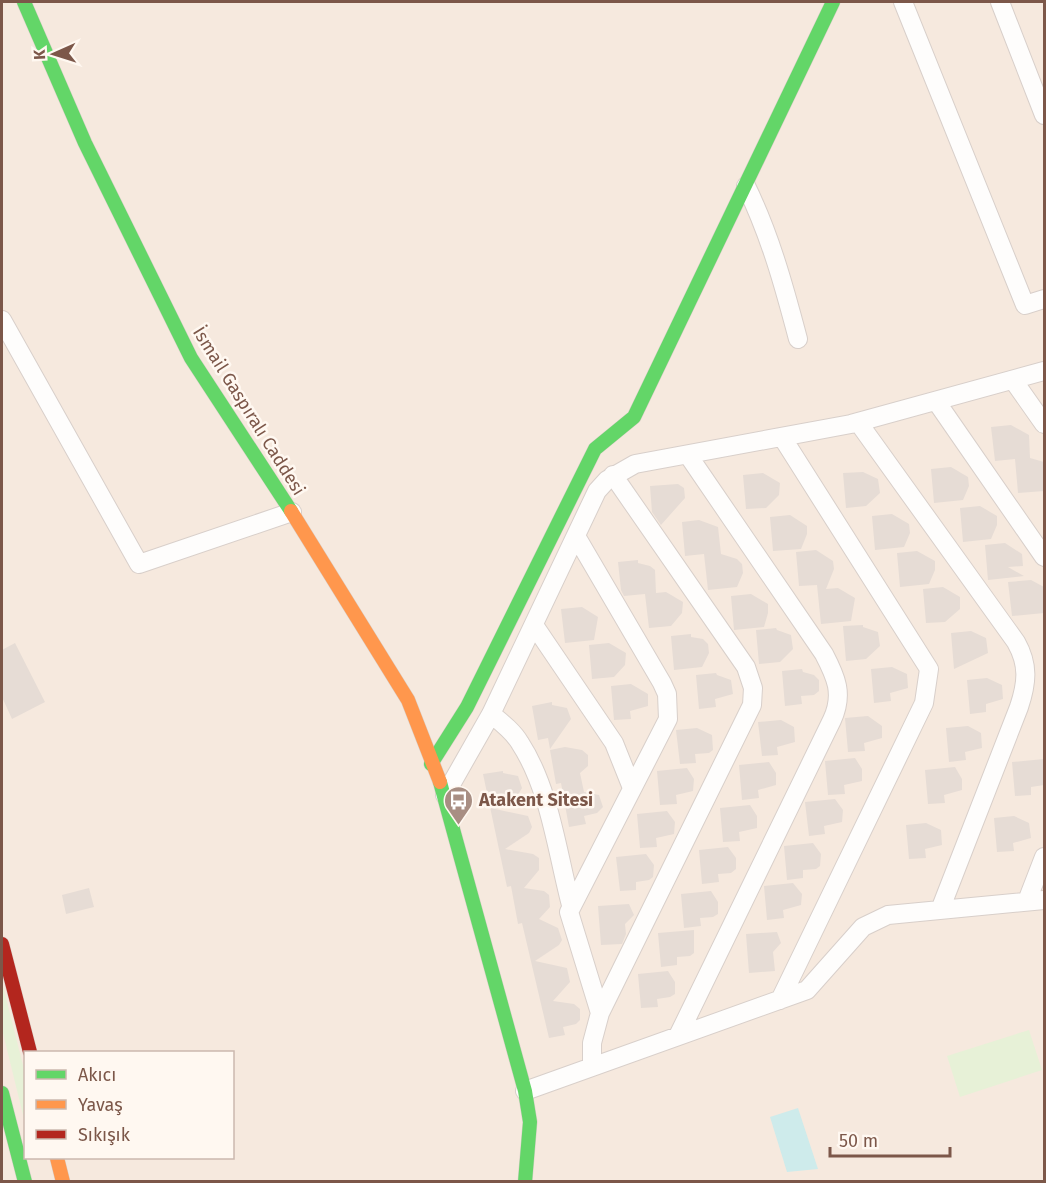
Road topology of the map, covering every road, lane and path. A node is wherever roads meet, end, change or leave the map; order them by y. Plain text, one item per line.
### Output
1 (24, 2) edge
2 (833, 2) edge
3 (903, 2) edge
4 (1000, 2) edge
5 (1044, 115) edge
6 (746, 186) junction
7 (1044, 299) edge
8 (2, 320) edge
9 (798, 339) dead end
10 (1044, 372) edge
11 (1013, 380) junction
12 (936, 401) junction
13 (858, 422) junction
14 (1044, 424) edge
15 (782, 437) junction
16 (688, 455) junction
17 (613, 475) junction
18 (292, 512) junction
19 (576, 536) junction
20 (1044, 557) edge
21 (534, 625) junction
22 (491, 714) junction
23 (432, 764) junction
24 (632, 788) junction
25 (445, 795) junction
26 (1044, 857) edge
27 (1036, 901) edge
28 (571, 905) junction
29 (939, 910) junction
30 (2, 944) edge
31 (780, 1000) junction
32 (600, 1013) junction
33 (678, 1036) junction
34 (29, 1051) edge
35 (592, 1067) junction
36 (525, 1091) junction
37 (2, 1093) edge
38 (57, 1159) edge
39 (25, 1182) edge
40 (63, 1182) edge
41 (525, 1182) edge

1 - 18 main road, İsmail Gaspıralı Caddesi
2 - 6 main road
3 - 7 street
4 - 5 street
6 - 9 street
6 - 23 main road
8 - 18 street
10 - 11 street
11 - 12 street
11 - 14 street
12 - 13 street
12 - 20 street
13 - 15 street
13 - 29 street
15 - 16 street
15 - 31 street
16 - 17 street
16 - 33 street
17 - 19 street
17 - 32 street
18 - 23 main road, İsmail Gaspıralı Caddesi
19 - 21 street
19 - 24 street
21 - 22 street
21 - 24 street
22 - 25 street
22 - 28 street
23 - 25 main road, İsmail Gaspıralı Caddesi
24 - 28 street
25 - 36 main road, İsmail Gaspıralı Caddesi
26 - 27 street
27 - 29 street
28 - 32 street
29 - 31 street
30 - 34 main road
31 - 33 street
32 - 35 street
33 - 35 street
35 - 36 street
36 - 41 main road, İsmail Gaspıralı Caddesi
37 - 39 main road
38 - 40 main road

